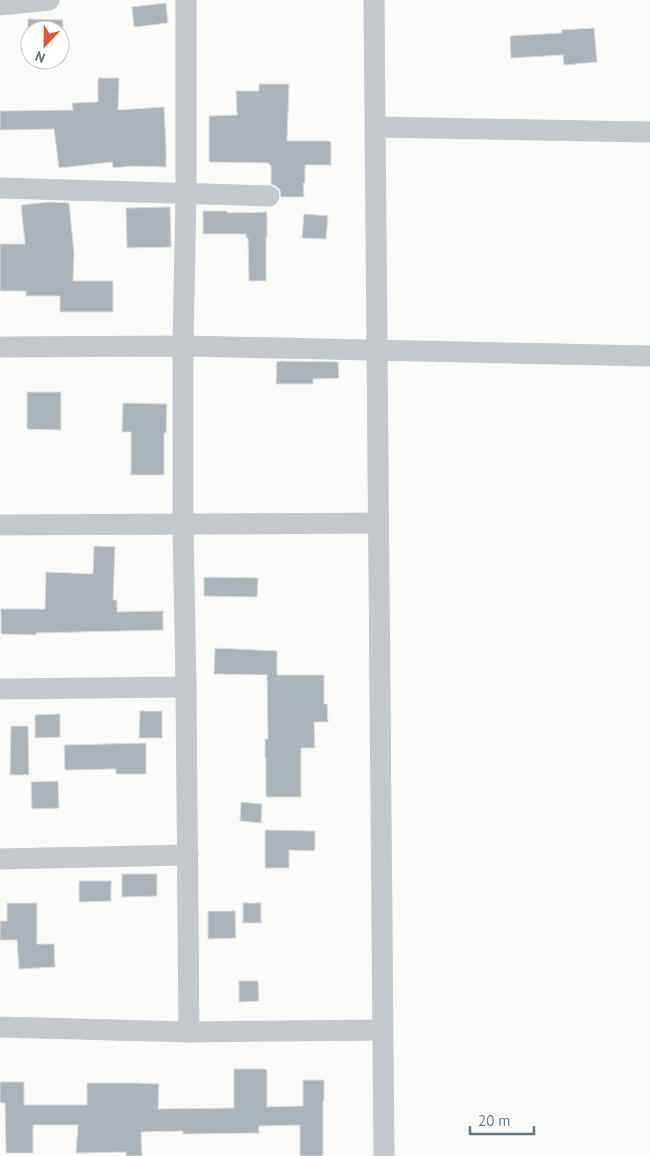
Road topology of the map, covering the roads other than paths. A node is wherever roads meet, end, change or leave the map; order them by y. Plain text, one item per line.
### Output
1 (49, 0) edge
2 (186, 0) edge
3 (374, 0) edge
4 (0, 6) edge
5 (375, 127) junction
6 (650, 132) edge
7 (0, 188) edge
8 (186, 194) junction
9 (269, 196) dead end
10 (183, 346) junction
11 (0, 347) edge
12 (377, 350) junction
13 (650, 356) edge
14 (378, 523) junction
15 (0, 524) edge
16 (183, 524) junction
17 (186, 687) junction
18 (0, 688) edge
19 (188, 855) junction
20 (0, 859) edge
21 (0, 1026) edge
22 (382, 1030) junction
23 (189, 1032) junction
24 (384, 1156) edge

1 - 4 street
2 - 8 street
3 - 5 street
5 - 6 street
5 - 12 street
7 - 8 street
8 - 9 street
8 - 10 street
10 - 11 street
10 - 12 street
10 - 16 street
12 - 13 street
12 - 14 street
14 - 16 street
14 - 22 street
15 - 16 street
16 - 17 street
17 - 18 street
17 - 19 street
19 - 20 street
19 - 23 street
21 - 23 street
22 - 23 street
22 - 24 street

